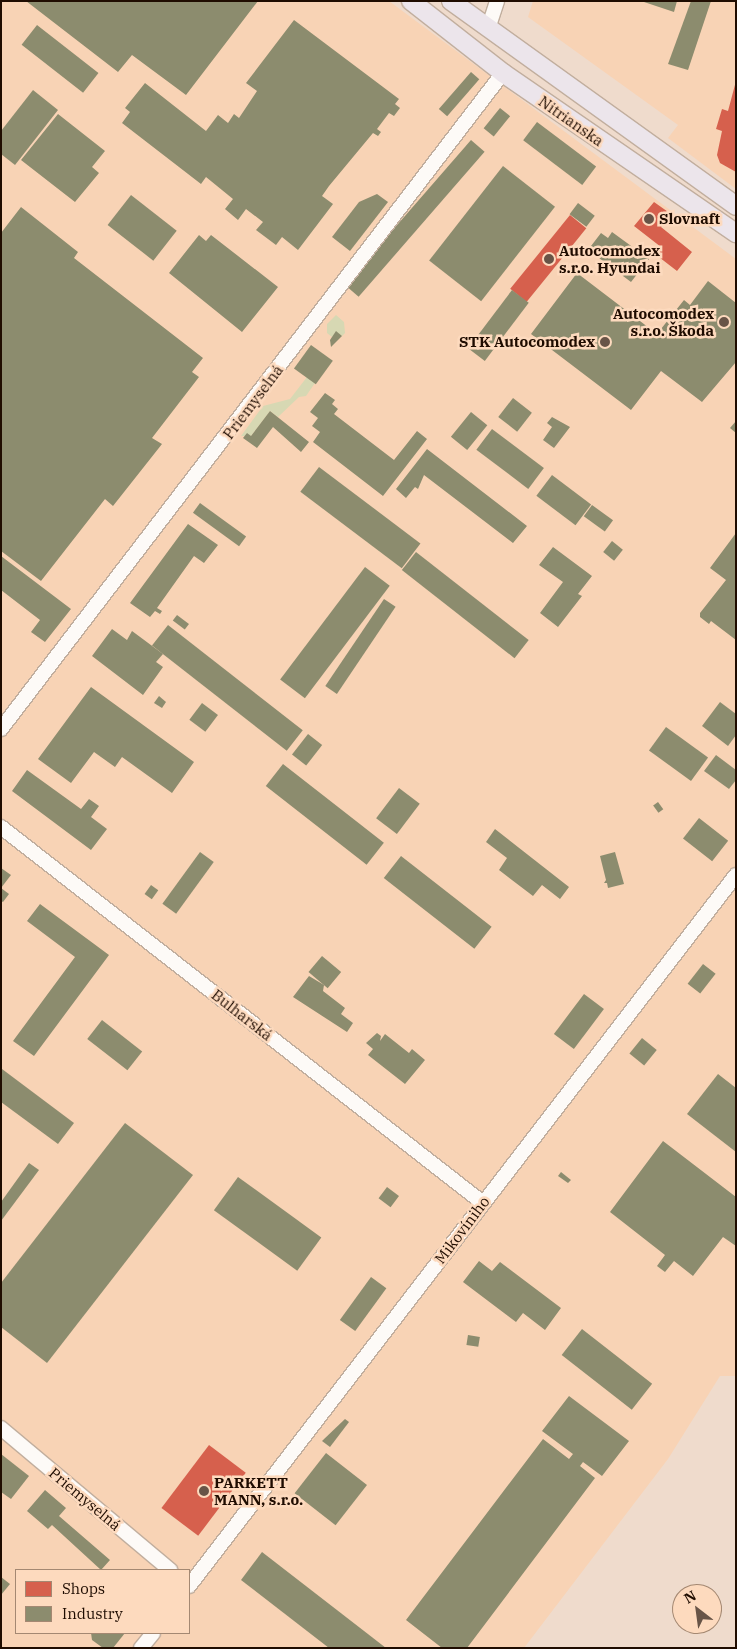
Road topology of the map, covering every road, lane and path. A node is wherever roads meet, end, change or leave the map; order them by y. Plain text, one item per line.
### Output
1 (411, 1) edge
2 (451, 1) edge
3 (498, 1) edge
4 (488, 29) junction
5 (458, 35) junction
6 (530, 60) junction
7 (503, 73) junction
8 (736, 206) edge
9 (736, 233) edge
10 (1, 730) edge
11 (1, 827) edge
12 (736, 875) edge
13 (483, 1203) junction
14 (1, 1428) edge
15 (169, 1569) edge
16 (190, 1584) edge
17 (151, 1634) edge
18 (141, 1648) edge

1 - 5 main road, Nitrianska
2 - 4 main road, Nitrianska
3 - 4 street
4 - 5 main road
4 - 6 main road, Nitrianska
4 - 7 main road
5 - 7 main road, Nitrianska
6 - 7 main road
6 - 8 main road, Nitrianska
7 - 9 main road, Nitrianska
7 - 10 street, Priemyselná
11 - 13 street, Bulharská
12 - 13 street, Mikovíniho
13 - 16 street, Mikovíniho
14 - 15 street, Priemyselná
17 - 18 street

